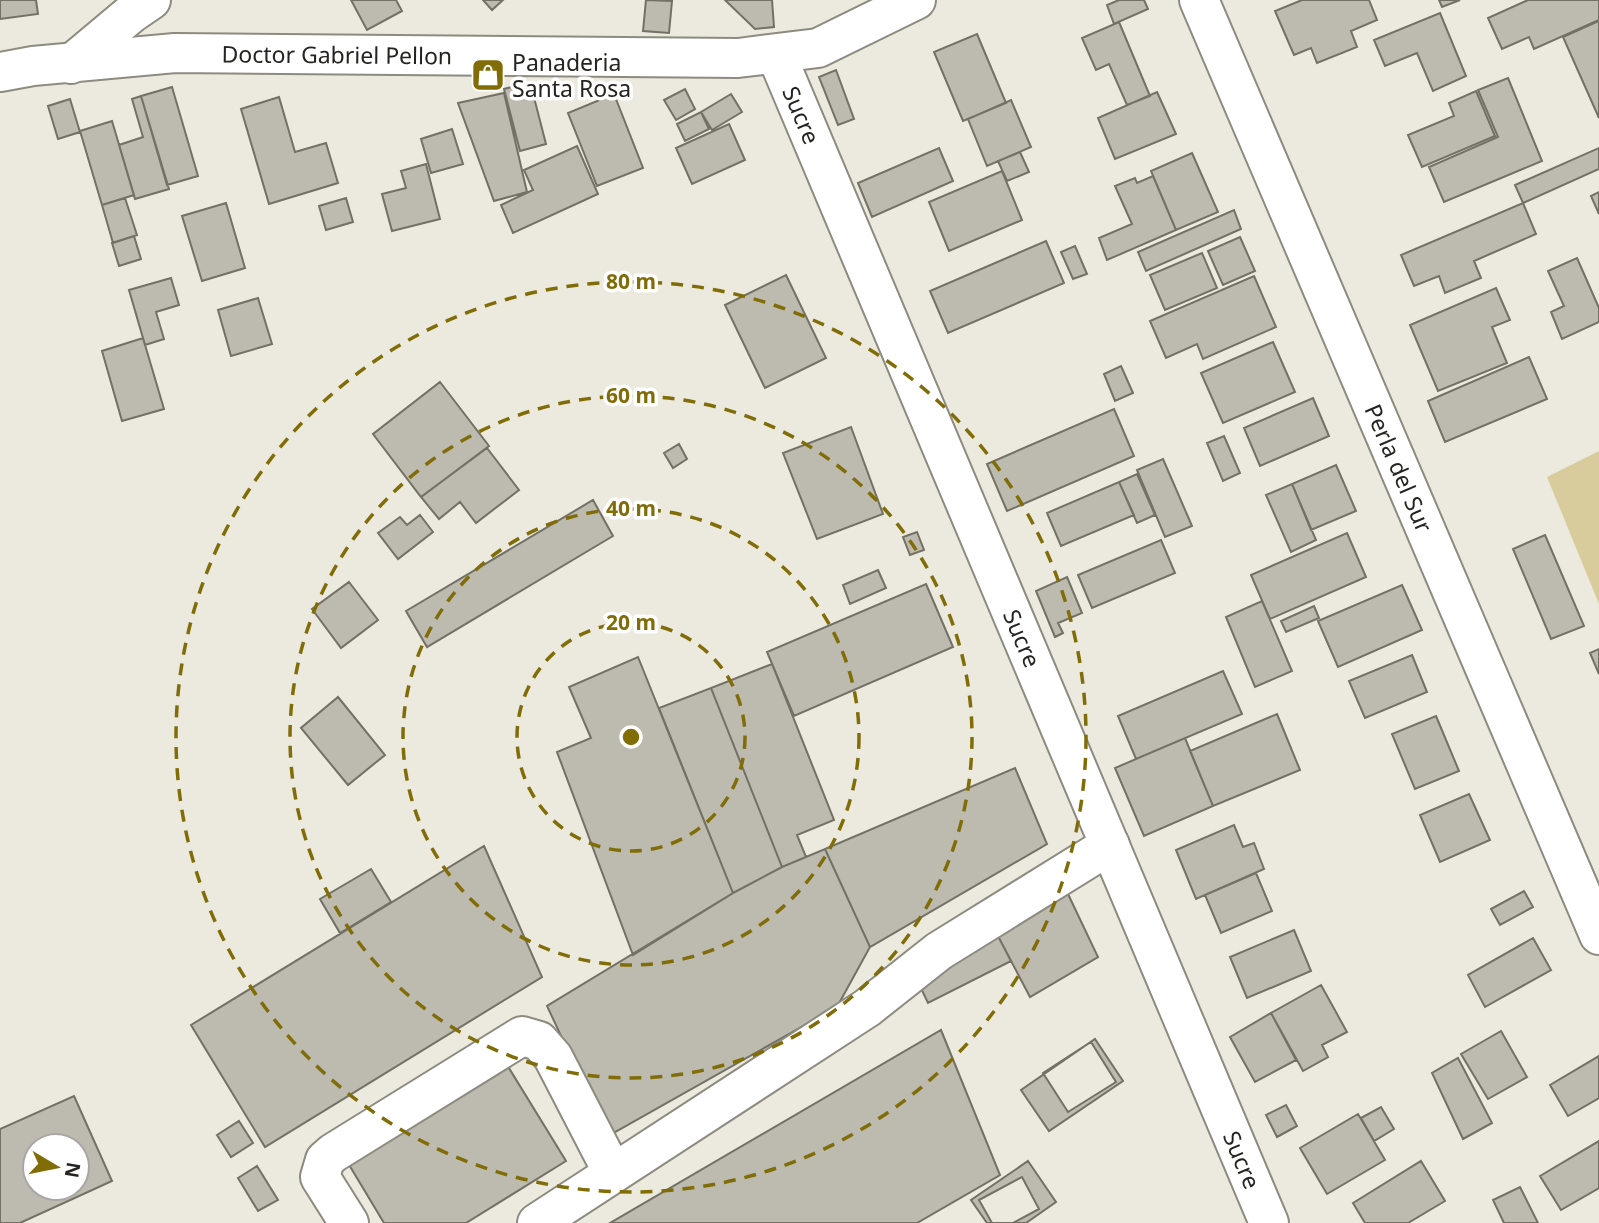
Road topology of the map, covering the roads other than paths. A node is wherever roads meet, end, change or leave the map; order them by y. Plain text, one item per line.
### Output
1 (151, 0) edge
2 (916, 0) edge
3 (1199, 0) edge
4 (776, 54) junction
5 (71, 64) junction
6 (0, 72) edge
7 (1110, 845) junction
8 (1599, 935) edge
9 (613, 1173) junction
10 (349, 1223) edge
11 (537, 1223) edge
12 (1269, 1223) edge

1 - 5 street
2 - 4 street, Doctor Gabriel Pellon
3 - 8 street, Perla del Sur
4 - 5 street, Doctor Gabriel Pellon
4 - 7 street, Sucre
5 - 6 street, Doctor Gabriel Pellon
7 - 9 street
7 - 12 street, Sucre
9 - 10 street
9 - 11 street

